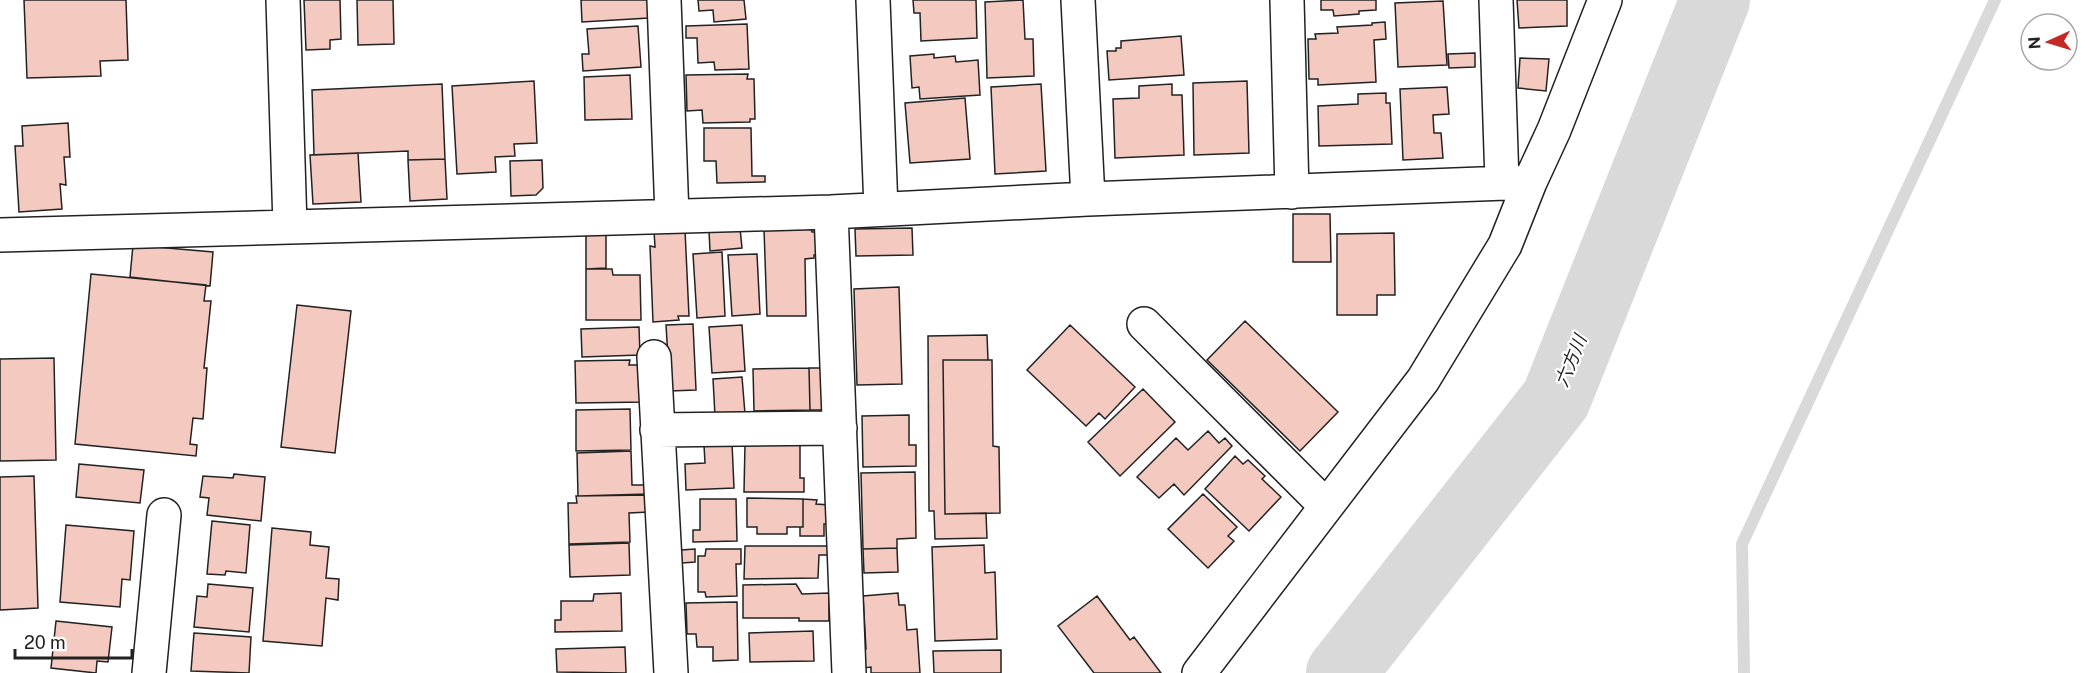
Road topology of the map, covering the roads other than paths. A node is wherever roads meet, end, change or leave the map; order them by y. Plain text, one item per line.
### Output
1 (283, 0) edge
2 (664, 0) edge
3 (873, 0) edge
4 (1078, 0) edge
5 (1287, 0) edge
6 (1496, 0) edge
7 (1605, 0) edge
8 (1516, 182) junction
9 (1292, 192) junction
10 (1088, 199) junction
11 (881, 209) junction
12 (831, 212) junction
13 (672, 216) junction
14 (290, 226) junction
15 (0, 235) edge
16 (1144, 324) dead end
17 (654, 357) dead end
18 (840, 428) junction
19 (657, 430) junction
20 (1326, 506) junction
21 (164, 515) dead end
22 (149, 673) edge
23 (671, 673) edge
24 (849, 673) edge
25 (1199, 673) edge

1 - 14 street
2 - 13 street
3 - 11 street
4 - 10 street
5 - 9 street
6 - 8 street
7 - 8 street
8 - 9 street
8 - 20 street
9 - 10 street
10 - 11 street
11 - 12 street
12 - 13 street
12 - 18 street
13 - 14 street
14 - 15 street
16 - 20 street
17 - 19 street
18 - 19 street
18 - 24 street
19 - 23 street
20 - 25 street
21 - 22 street

